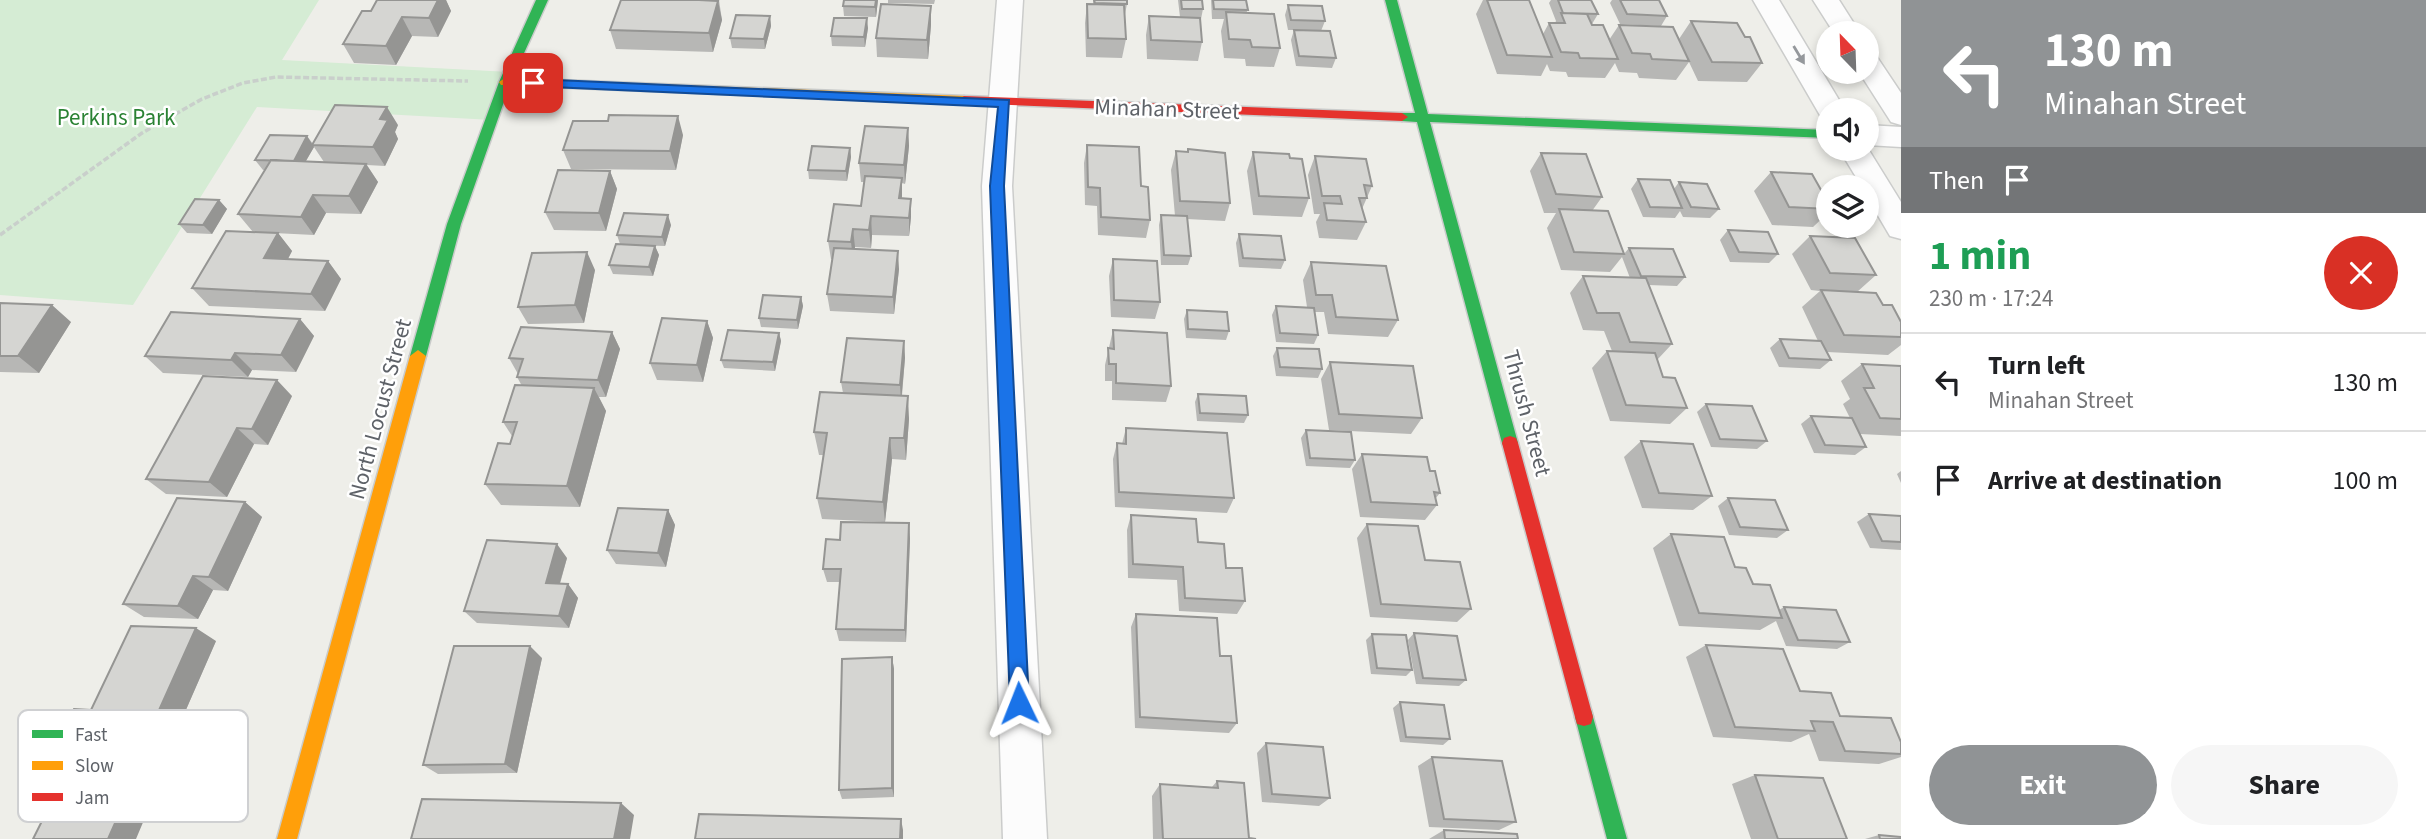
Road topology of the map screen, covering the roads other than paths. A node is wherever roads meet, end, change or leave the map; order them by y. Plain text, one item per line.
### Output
1 (542, 0) edge
2 (1010, 0) edge
3 (1391, 0) edge
4 (1766, 0) edge
5 (1826, 0) edge
6 (1839, 21) edge
7 (505, 82) junction
8 (1880, 83) edge
9 (1824, 98) edge
10 (1004, 103) junction
11 (1901, 115) edge
12 (1424, 118) junction
13 (1816, 133) edge
14 (1879, 135) edge
15 (1901, 136) edge
16 (1861, 161) edge
17 (1901, 228) edge
18 (287, 839) edge
19 (1025, 839) edge
20 (1617, 839) edge

1 - 7 street, North Locust Street
2 - 10 street
3 - 12 street, Thrush Street
4 -> 9 street
5 - 6 street
7 - 10 street, Minahan Street
7 - 18 street, North Locust Street
8 - 11 street
10 - 12 street, Minahan Street
10 - 19 street
12 - 13 street, Minahan Street
12 - 20 street, Thrush Street
14 - 15 street
16 - 17 street

